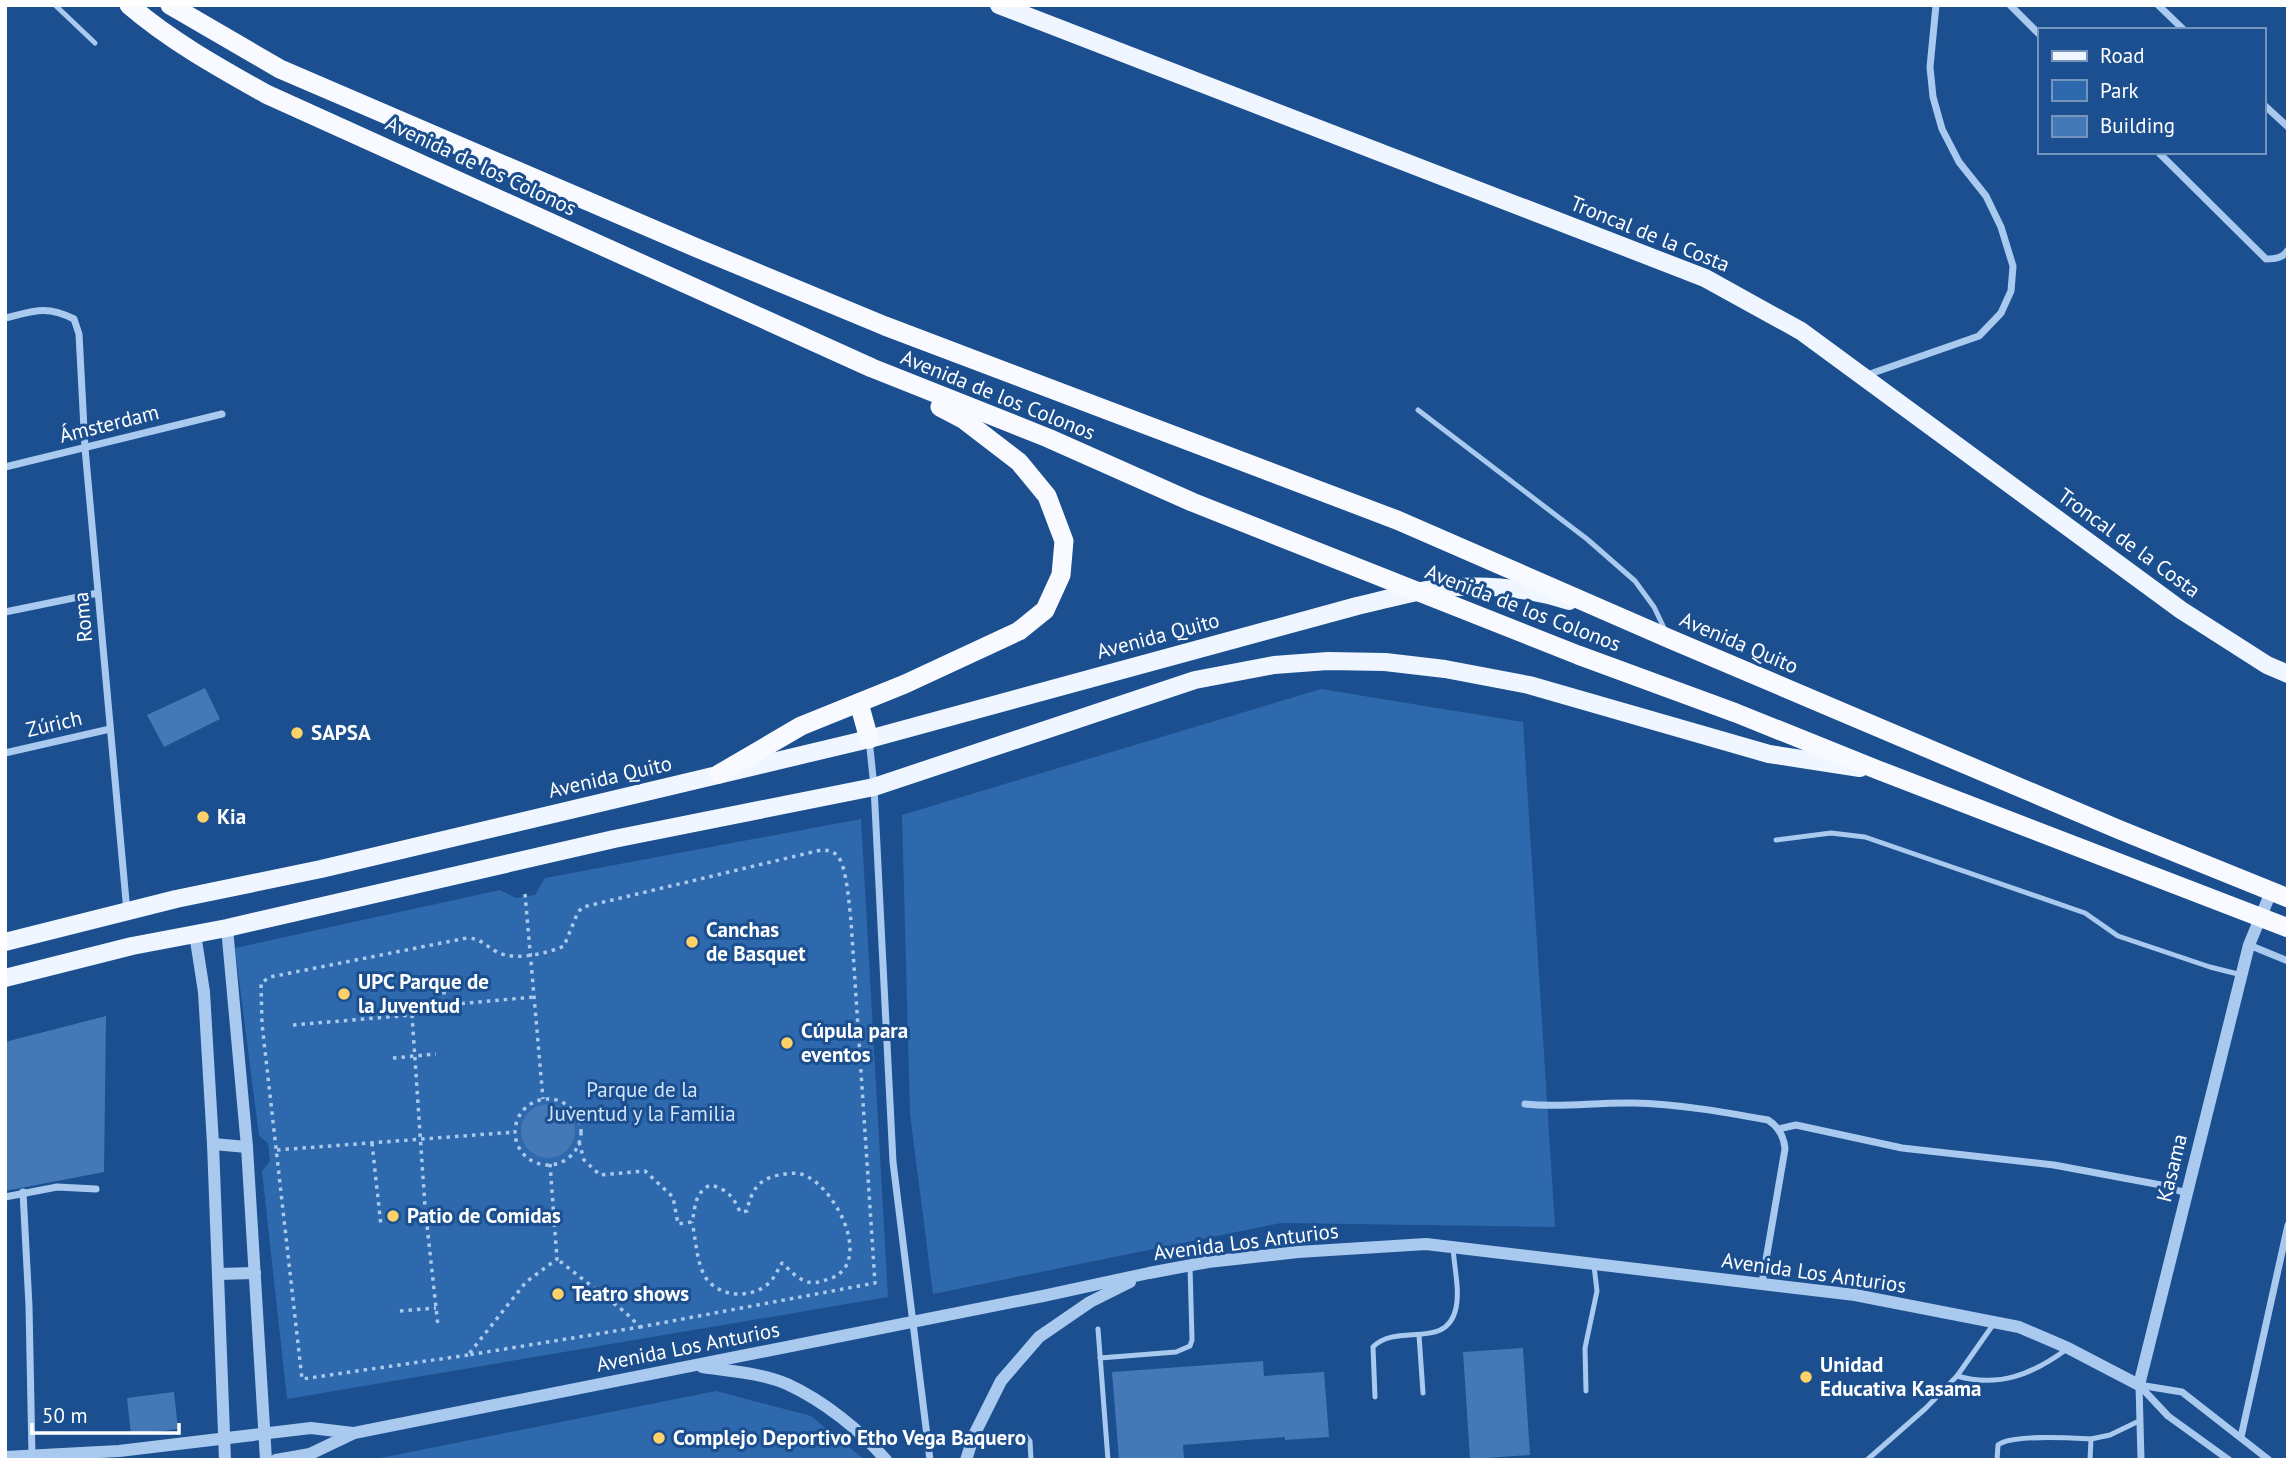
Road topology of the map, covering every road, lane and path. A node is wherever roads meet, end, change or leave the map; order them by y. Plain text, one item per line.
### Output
1 (55, 5) edge
2 (128, 5) edge
3 (170, 5) edge
4 (999, 5) edge
5 (1936, 5) edge
6 (2010, 5) edge
7 (2158, 5) edge
8 (2182, 28) edge
9 (2038, 33) edge
10 (95, 43) dead end
11 (2265, 106) edge
12 (2288, 127) edge
13 (2160, 154) edge
14 (2288, 250) edge
15 (5, 318) edge
16 (872, 368) junction
17 (1863, 376) junction
18 (1418, 410) dead end
19 (222, 414) dead end
20 (85, 448) junction
21 (5, 467) edge
22 (98, 593) junction
23 (5, 612) edge
24 (1652, 630) junction
25 (1670, 639) junction
26 (2288, 674) edge
27 (859, 703) junction
28 (110, 729) junction
29 (869, 739) junction
30 (5, 753) edge
31 (1878, 770) junction
32 (719, 774) junction
33 (874, 787) junction
34 (1776, 840) dead end
35 (525, 894) dead end
36 (2279, 895) edge
37 (127, 912) junction
38 (2260, 916) junction
39 (227, 928) junction
40 (2288, 928) edge
41 (195, 934) junction
42 (5, 942) edge
43 (2249, 945) junction
44 (530, 954) junction
45 (2288, 961) edge
46 (2242, 975) junction
47 (5, 978) edge
48 (444, 990) dead end
49 (534, 997) junction
50 (444, 1005) junction
51 (412, 1015) junction
52 (293, 1025) dead end
53 (436, 1055) dead end
54 (415, 1056) junction
55 (393, 1058) dead end
56 (543, 1099) junction
57 (1525, 1104) dead end
58 (1778, 1129) junction
59 (514, 1132) junction
60 (420, 1139) junction
61 (579, 1142) junction
62 (372, 1143) junction
63 (213, 1144) junction
64 (247, 1146) junction
65 (276, 1150) junction
66 (550, 1164) junction
67 (96, 1189) dead end
68 (23, 1192) junction
69 (2186, 1194) junction
70 (5, 1197) edge
71 (692, 1222) junction
72 (2288, 1224) edge
73 (381, 1226) dead end
74 (1453, 1247) junction
75 (557, 1259) junction
76 (2280, 1261) junction
77 (1594, 1264) junction
78 (1190, 1266) junction
79 (2288, 1267) edge
80 (255, 1273) junction
81 (1149, 1273) junction
82 (218, 1274) junction
83 (1762, 1283) junction
84 (436, 1308) junction
85 (400, 1311) dead end
86 (912, 1322) junction
87 (1995, 1322) junction
88 (438, 1326) dead end
89 (640, 1327) junction
90 (1098, 1329) dead end
91 (1419, 1335) junction
92 (2068, 1348) junction
93 (468, 1355) junction
94 (1100, 1358) junction
95 (688, 1366) junction
96 (1957, 1376) junction
97 (2139, 1385) junction
98 (1586, 1391) dead end
99 (1423, 1393) dead end
100 (1375, 1397) dead end
101 (2139, 1421) junction
102 (264, 1433) junction
103 (354, 1433) junction
104 (974, 1435) junction
105 (2241, 1437) junction
106 (225, 1438) junction
107 (2091, 1439) junction
108 (119, 1455) edge
109 (32, 1456) junction
110 (5, 1457) edge
111 (290, 1459) edge
112 (225, 1460) edge
113 (266, 1460) edge
114 (276, 1460) edge
115 (886, 1460) edge
116 (930, 1460) edge
117 (966, 1460) edge
118 (1031, 1460) edge
119 (1108, 1460) edge
120 (1867, 1460) edge
121 (1997, 1460) edge
122 (2090, 1460) edge
123 (2141, 1460) edge
124 (2229, 1460) edge
125 (2269, 1460) edge

1 - 10 lane
2 - 16 highway, Avenida de los Colonos
3 - 24 highway, Avenida de los Colonos
4 - 17 main road, Troncal de la Costa
5 - 17 street
6 - 9 street
7 - 8 street
11 - 12 street
13 - 14 street
15 - 20 street, Roma
16 - 27 highway
16 - 31 highway, Avenida de los Colonos
17 - 26 main road, Troncal de la Costa
18 - 25 lane
19 - 20 street, Ámsterdam
20 - 21 street, Ámsterdam
20 - 22 street, Roma
22 - 23 street
22 - 28 street, Roma
24 - 25 highway, Avenida Quito
24 - 29 main road, Avenida Quito
25 - 36 highway, Avenida Quito
27 - 29 highway
27 - 32 highway
28 - 30 street, Zúrich
28 - 37 street, Roma
29 - 32 main road, Avenida Quito
29 - 33 street
31 - 33 main road
31 - 38 highway
32 - 37 main road, Avenida Quito
33 - 39 main road
33 - 86 street
34 - 46 lane
35 - 44 path
36 - 38 street, Kasama
37 - 42 main road, Avenida Quito
38 - 40 highway
38 - 43 street, Kasama
39 - 41 main road
39 - 64 street
41 - 47 main road
41 - 63 street
43 - 45 street
43 - 46 street, Kasama
44 - 49 path
44 - 65 path
44 - 89 path
46 - 69 street, Kasama
48 - 50 path
49 - 50 path
49 - 56 path
50 - 51 path
51 - 52 path
51 - 54 path
53 - 54 path
54 - 55 path
54 - 60 path
56 - 59 path
56 - 61 path
57 - 58 street
58 - 69 street
58 - 83 street
59 - 60 path
59 - 66 path
60 - 62 path
60 - 84 path
61 - 66 path
61 - 71 path
62 - 65 path
62 - 73 path
63 - 64 street
63 - 82 street
64 - 80 street
65 - 93 path
66 - 75 path
67 - 68 street
68 - 70 street
68 - 109 street
69 - 97 street, Kasama
71 - 71 path
72 - 76 street
74 - 77 street, Avenida Los Anturios
74 - 78 street, Avenida Los Anturios
74 - 91 lane
75 - 89 path
75 - 93 path
76 - 79 street
76 - 105 street
77 - 83 street, Avenida Los Anturios
77 - 98 lane
78 - 81 street, Avenida Los Anturios
78 - 94 lane
80 - 82 street
80 - 102 street
81 - 86 street, Avenida Los Anturios
81 - 104 street
82 - 106 street
83 - 87 street, Avenida Los Anturios
84 - 85 path
84 - 88 path
86 - 95 street, Avenida Los Anturios
86 - 116 street
87 - 92 street, Avenida Los Anturios
87 - 96 lane
89 - 93 path
90 - 94 lane
91 - 99 lane
91 - 100 lane
92 - 96 lane
92 - 97 street, Avenida Los Anturios
94 - 119 lane
95 - 103 street, Avenida Los Anturios
95 - 115 street
96 - 120 lane
97 - 101 street, Kasama
97 - 105 street, Avenida Los Anturios
97 - 124 street, Avenida Los Anturios
101 - 107 lane
101 - 123 street, Kasama
102 - 103 street, Avenida Los Anturios
102 - 106 street, Avenida Los Anturios
102 - 113 street
103 - 111 street, Avenida Los Anturios
104 - 117 street
104 - 118 lane
105 - 125 street, Avenida Los Anturios
106 - 108 street, Avenida Los Anturios
106 - 112 street
107 - 121 lane
107 - 122 lane
108 - 109 street, Avenida Los Anturios
109 - 110 street, Avenida Los Anturios
111 - 114 street, Avenida Los Anturios

